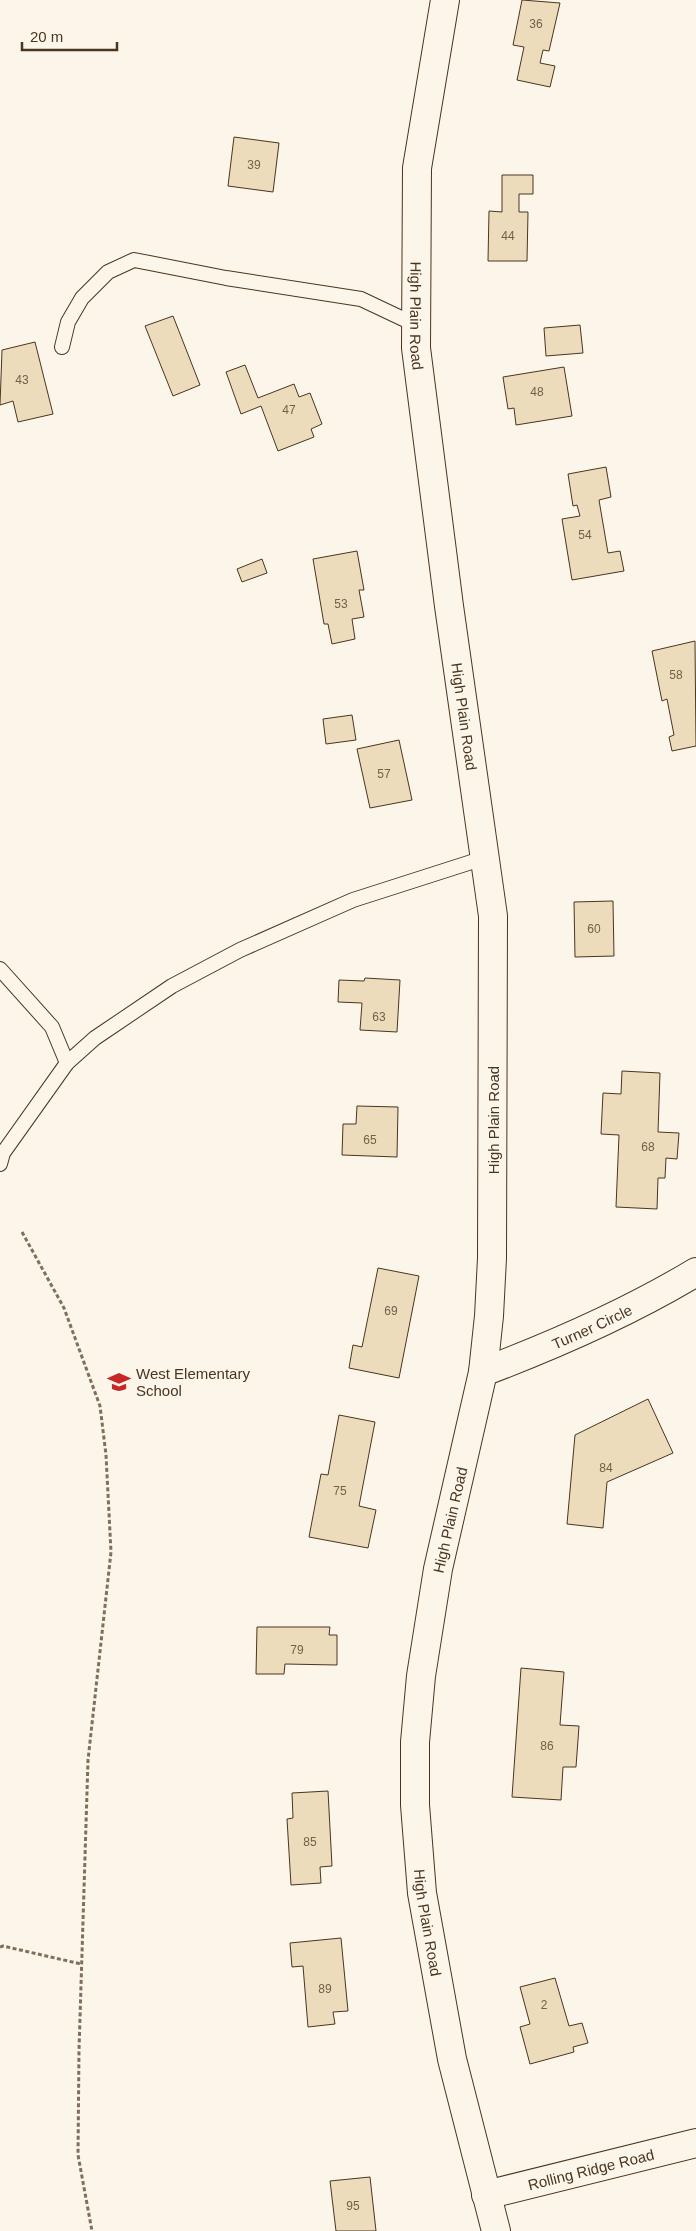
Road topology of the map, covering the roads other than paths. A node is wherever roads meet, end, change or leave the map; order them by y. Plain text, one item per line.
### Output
1 (445, 0) edge
2 (416, 325) junction
3 (62, 347) dead end
4 (484, 858) junction
5 (0, 969) edge
6 (67, 1063) junction
7 (0, 1164) edge
8 (696, 1272) edge
9 (483, 1372) junction
10 (696, 2143) edge
11 (486, 2195) junction
12 (496, 2231) edge

1 - 2 street, High Plain Road
2 - 3 lane
2 - 4 street, High Plain Road
4 - 6 lane
4 - 9 street, High Plain Road
5 - 6 lane
6 - 7 lane
8 - 9 street, Turner Circle
9 - 11 street, High Plain Road
10 - 11 street, Rolling Ridge Road
11 - 12 street, High Plain Road

